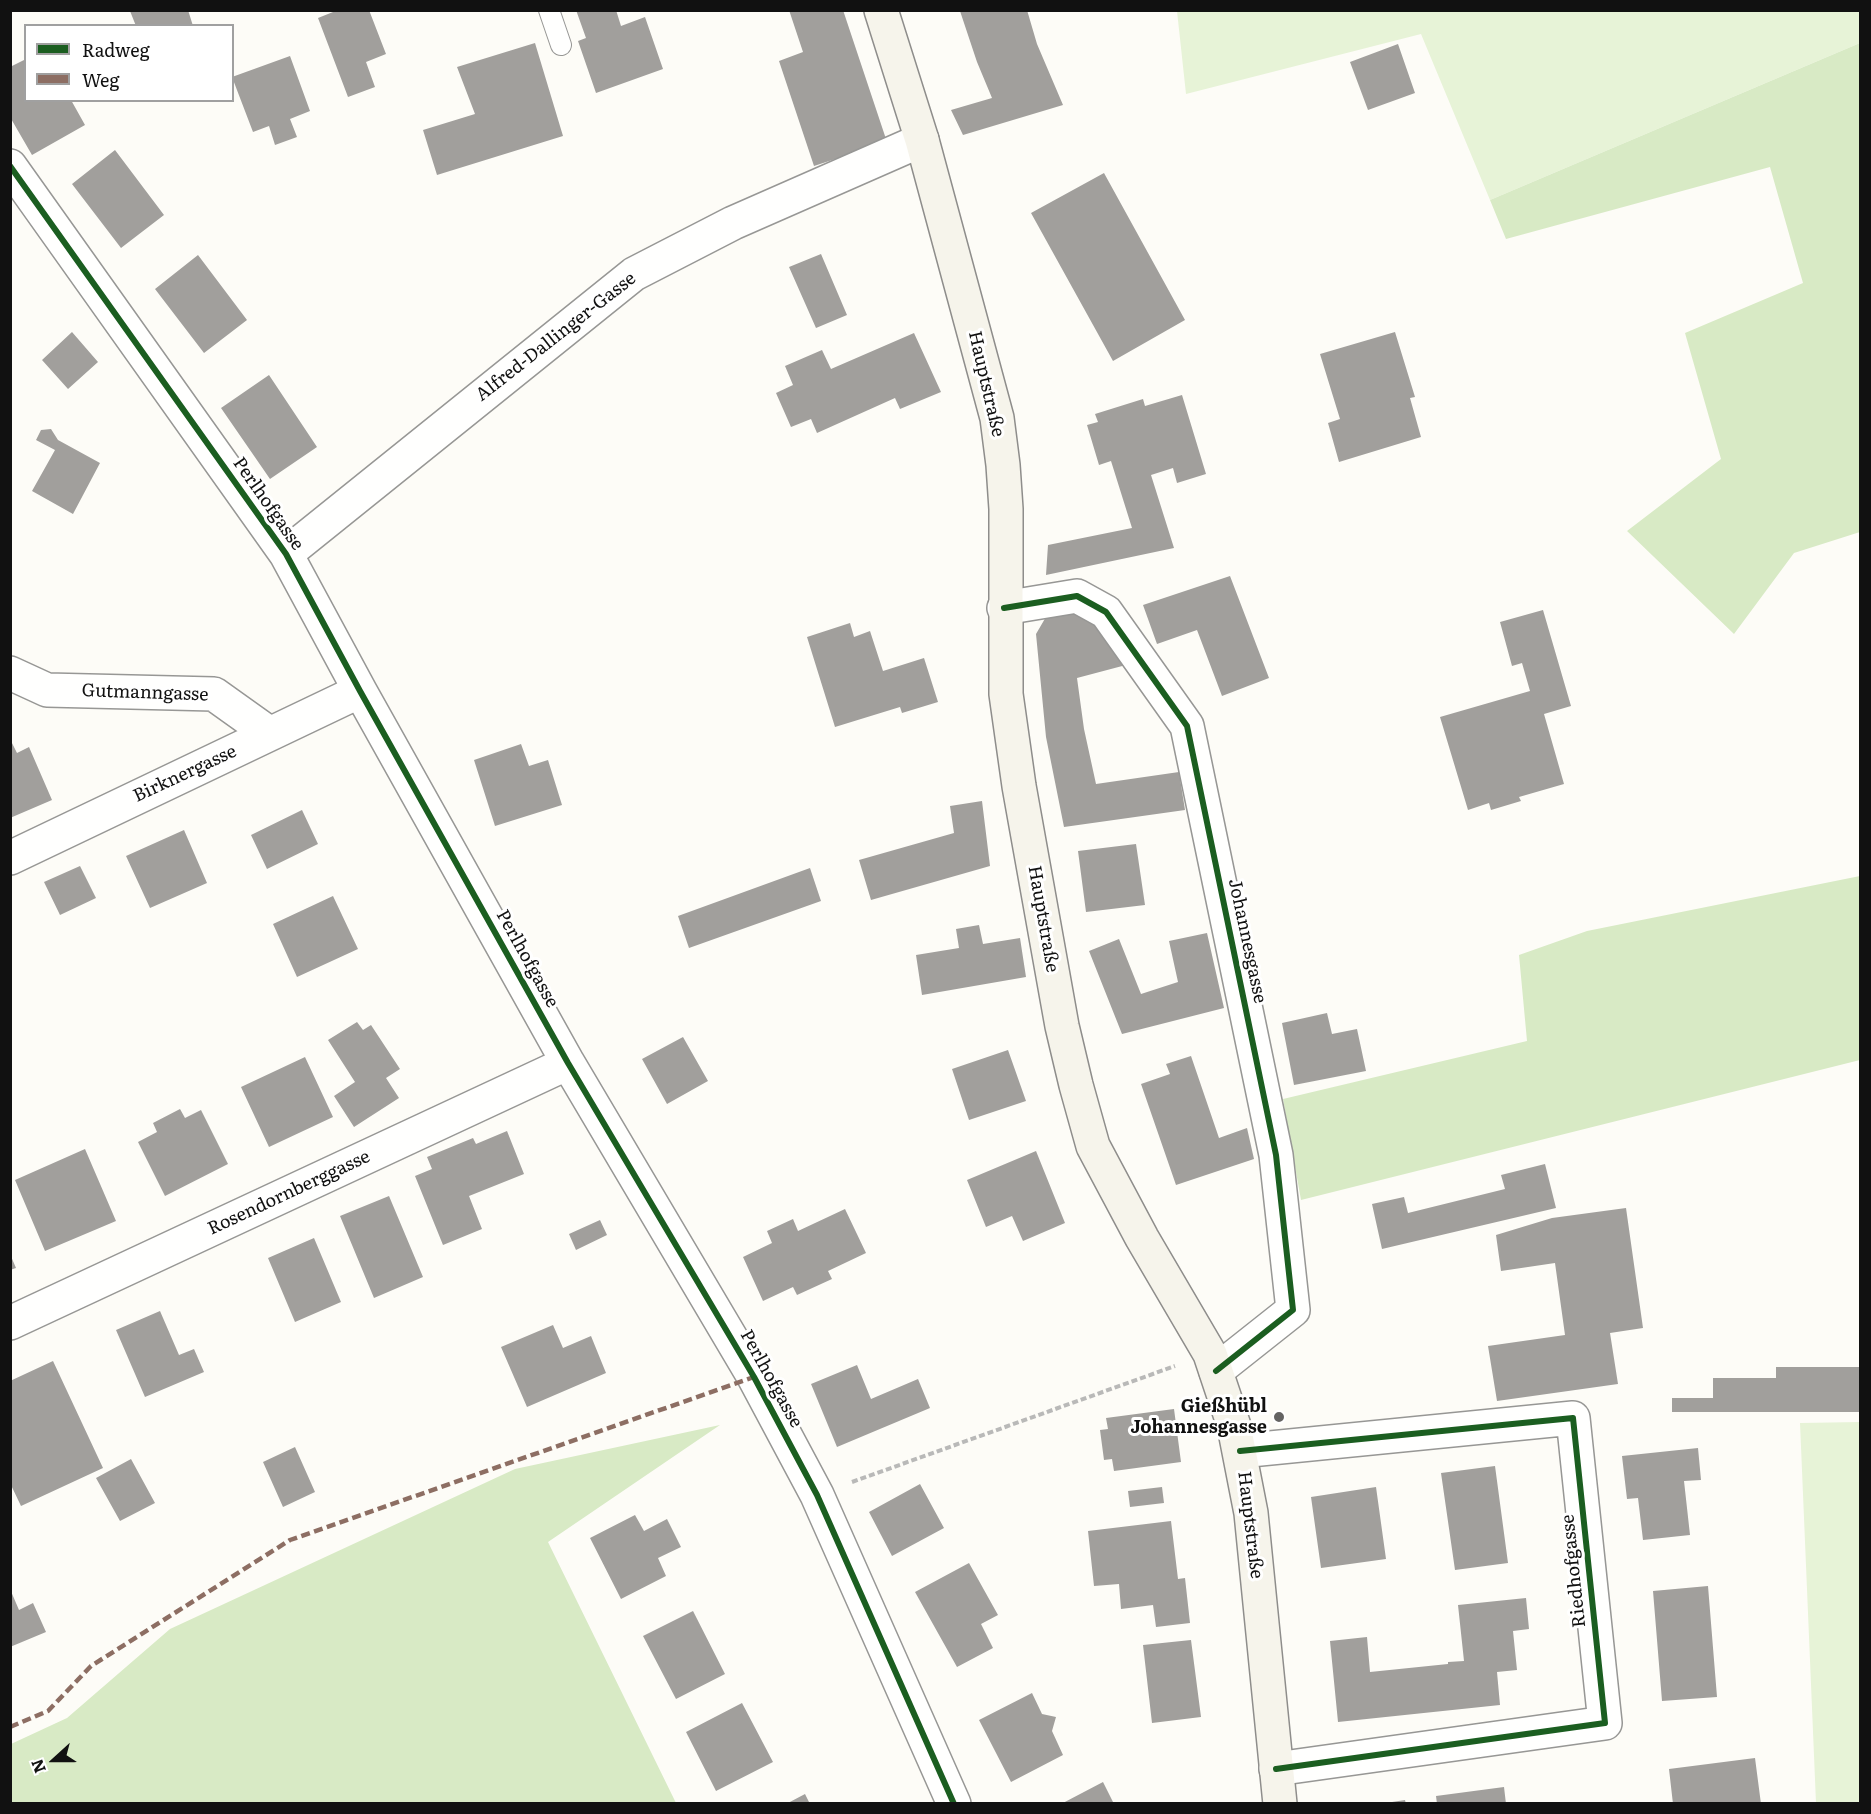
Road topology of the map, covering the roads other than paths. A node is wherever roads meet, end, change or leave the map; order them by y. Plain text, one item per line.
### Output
1 (549, 10) edge
2 (881, 10) edge
3 (561, 45) dead end
4 (922, 140) junction
5 (10, 166) edge
6 (286, 554) junction
7 (1004, 608) junction
8 (10, 673) edge
9 (360, 691) junction
10 (270, 734) junction
11 (10, 858) edge
12 (567, 1064) junction
13 (10, 1323) edge
14 (1213, 1362) junction
15 (1240, 1451) junction
16 (1276, 1769) junction
17 (954, 1803) edge
18 (1280, 1803) edge

1 - 3 lane
2 - 4 main road, Hauptstraße
4 - 6 street, Alfred-Dallinger-Gasse
4 - 7 main road, Hauptstraße
5 - 6 street, Perlhofgasse
6 - 9 street, Perlhofgasse
7 - 14 main road, Hauptstraße
7 - 14 street, Johannesgasse
8 - 10 street, Gutmanngasse
9 - 10 street, Birknergasse
9 - 12 street, Perlhofgasse
10 - 11 street, Birknergasse
12 - 13 street, Rosendornberggasse
12 - 17 street, Perlhofgasse
14 - 15 main road, Hauptstraße
15 - 16 main road, Hauptstraße
15 - 16 street, Riedhofgasse
16 - 18 main road, Hauptstraße

